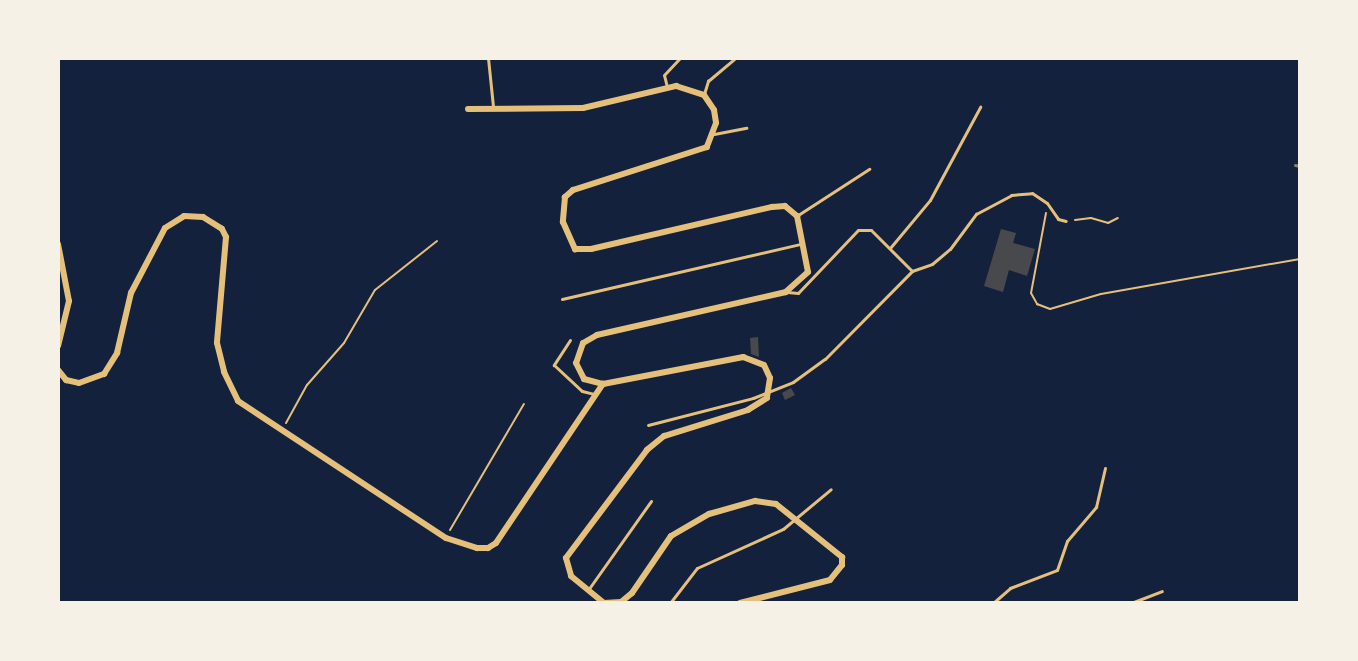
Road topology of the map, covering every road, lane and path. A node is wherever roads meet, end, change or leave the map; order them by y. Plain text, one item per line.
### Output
1 (488, 58) edge
2 (680, 58) edge
3 (734, 59) edge
4 (667, 87) junction
5 (704, 95) junction
6 (980, 107) dead end
7 (468, 109) dead end
8 (493, 111) junction
9 (746, 128) dead end
10 (714, 135) junction
11 (869, 169) dead end
12 (1047, 203) junction
13 (797, 216) junction
14 (1118, 218) dead end
15 (1066, 221) joint
16 (437, 241) dead end
17 (58, 244) edge
18 (803, 244) junction
19 (890, 249) junction
20 (1300, 259) edge
21 (912, 271) junction
22 (786, 292) junction
23 (562, 299) dead end
24 (570, 340) dead end
25 (58, 346) edge
26 (58, 370) edge
27 (603, 384) junction
28 (769, 393) junction
29 (598, 395) junction
30 (524, 404) dead end
31 (648, 425) dead end
32 (282, 431) junction
33 (1105, 468) dead end
34 (831, 489) dead end
35 (651, 501) dead end
36 (798, 520) junction
37 (446, 538) junction
38 (588, 590) junction
39 (1162, 591) dead end
40 (670, 603) edge
41 (740, 603) edge
42 (993, 603) edge
43 (1131, 603) edge

1 - 8 lane
2 - 4 lane
3 - 5 lane
4 - 5 street
4 - 8 street
5 - 10 street
6 - 19 lane
7 - 8 street
9 - 10 lane
10 - 13 street
11 - 13 lane
12 - 15 lane
12 - 20 path
12 - 21 lane
13 - 18 street
14 - 15 path
16 - 32 path
17 - 25 street
18 - 22 street
18 - 23 lane
19 - 21 lane
19 - 22 lane
21 - 28 lane
22 - 27 street
24 - 29 lane
26 - 32 street
27 - 28 street
27 - 29 street
28 - 31 lane
28 - 38 street
29 - 37 street
30 - 37 path
32 - 37 street
33 - 42 lane
34 - 36 lane
35 - 38 lane
36 - 38 street
36 - 40 lane
36 - 41 street
39 - 43 lane

